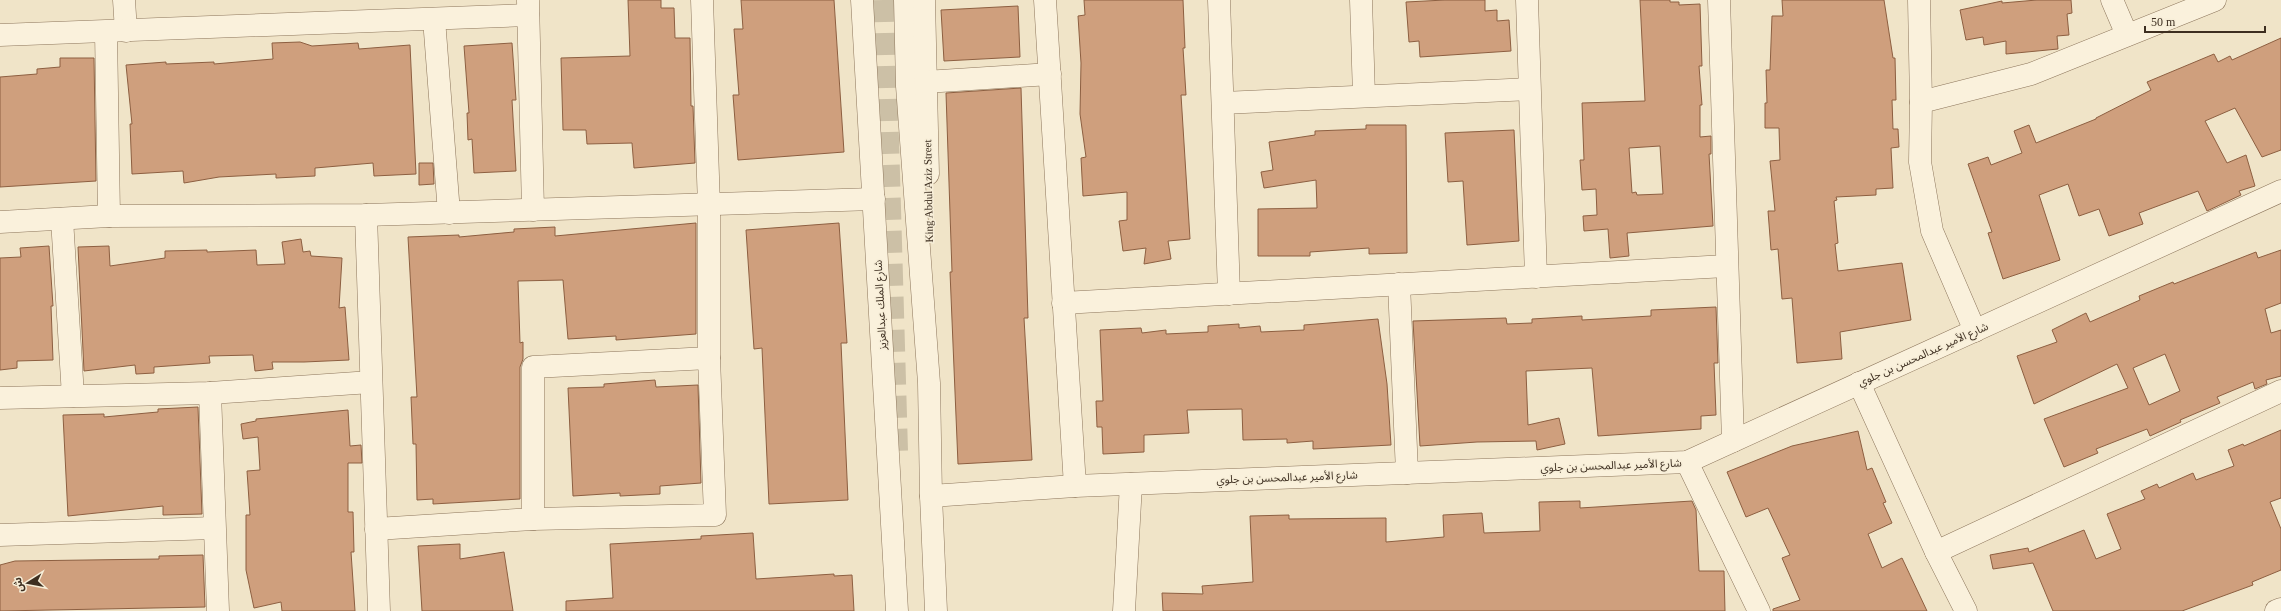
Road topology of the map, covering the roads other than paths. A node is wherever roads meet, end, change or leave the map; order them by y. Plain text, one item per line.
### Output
1 (124, 0) edge
2 (702, 0) edge
3 (862, 0) edge
4 (905, 0) edge
5 (924, 0) edge
6 (1045, 0) edge
7 (1219, 0) edge
8 (1361, 0) edge
9 (1527, 0) edge
10 (1719, 0) edge
11 (1919, 0) edge
12 (2112, 0) edge
13 (2216, 0) edge
14 (528, 8) edge
15 (434, 19) junction
16 (116, 31) junction
17 (0, 35) edge
18 (2127, 36) junction
19 (1050, 74) junction
20 (925, 82) junction
21 (1529, 88) junction
22 (1364, 96) junction
23 (1921, 102) junction
24 (1223, 103) junction
25 (2281, 191) edge
26 (874, 199) junction
27 (709, 206) junction
28 (533, 210) junction
29 (449, 213) junction
30 (366, 215) junction
31 (109, 216) junction
32 (62, 219) junction
33 (0, 222) edge
34 (1726, 266) junction
35 (1536, 277) junction
36 (1399, 284) junction
37 (1229, 294) junction
38 (1063, 303) junction
39 (1975, 331) junction
40 (709, 358) junction
41 (372, 382) junction
42 (929, 383) junction
43 (1859, 383) junction
44 (2281, 391) edge
45 (210, 393) junction
46 (73, 396) junction
47 (0, 398) edge
48 (1733, 441) junction
49 (1687, 462) junction
50 (1407, 473) junction
51 (1131, 484) junction
52 (1075, 486) junction
53 (930, 496) junction
54 (533, 519) junction
55 (214, 528) junction
56 (376, 529) junction
57 (0, 535) edge
58 (1936, 552) junction
59 (2281, 609) edge
60 (218, 611) edge
61 (379, 611) edge
62 (897, 611) edge
63 (936, 611) edge
64 (1124, 611) edge
65 (1759, 611) edge
66 (1966, 611) edge
67 (2276, 611) edge

1 - 16 street
2 - 27 street
3 - 26 street, شارع الملك عبدالعزيز
4 - 42 street
5 - 20 street, King Abdul Aziz Street
6 - 19 street
7 - 24 street
8 - 22 street
9 - 21 street
10 - 34 street
11 - 23 street
12 - 18 street
13 - 18 street
14 - 15 street
14 - 28 street
15 - 16 street
15 - 29 street
16 - 17 street
16 - 31 street
18 - 23 street
19 - 20 street
19 - 38 street
20 - 42 street, King Abdul Aziz Street
21 - 22 street
21 - 35 street
22 - 24 street
23 - 39 street
24 - 37 street
25 - 39 street, شارع الأمير عبدالمحسن بن جلوي
26 - 27 street
26 - 62 street, شارع الملك عبدالعزيز
27 - 28 street
27 - 40 street
28 - 29 street
29 - 30 street
30 - 31 street
30 - 41 street
31 - 32 street
32 - 33 street
32 - 46 street
34 - 35 street
34 - 48 street
35 - 36 street
36 - 37 street
36 - 50 street
37 - 38 street
38 - 52 street
39 - 43 street, شارع الأمير عبدالمحسن بن جلوي
40 - 54 street
40 - 54 street
41 - 45 street
41 - 56 street
42 - 53 street
43 - 48 street, شارع الأمير عبدالمحسن بن جلوي
43 - 58 street
44 - 58 street
45 - 46 street
45 - 55 street
46 - 47 street
48 - 49 street, شارع الأمير عبدالمحسن بن جلوي
49 - 50 street, شارع الأمير عبدالمحسن بن جلوي
49 - 65 street
50 - 51 street, شارع الأمير عبدالمحسن بن جلوي
51 - 52 street, شارع الأمير عبدالمحسن بن جلوي
51 - 64 street
52 - 53 street, شارع الأمير عبدالمحسن بن جلوي
53 - 63 street
54 - 56 street
55 - 57 street
55 - 60 street
56 - 61 street
58 - 66 street
59 - 67 street

